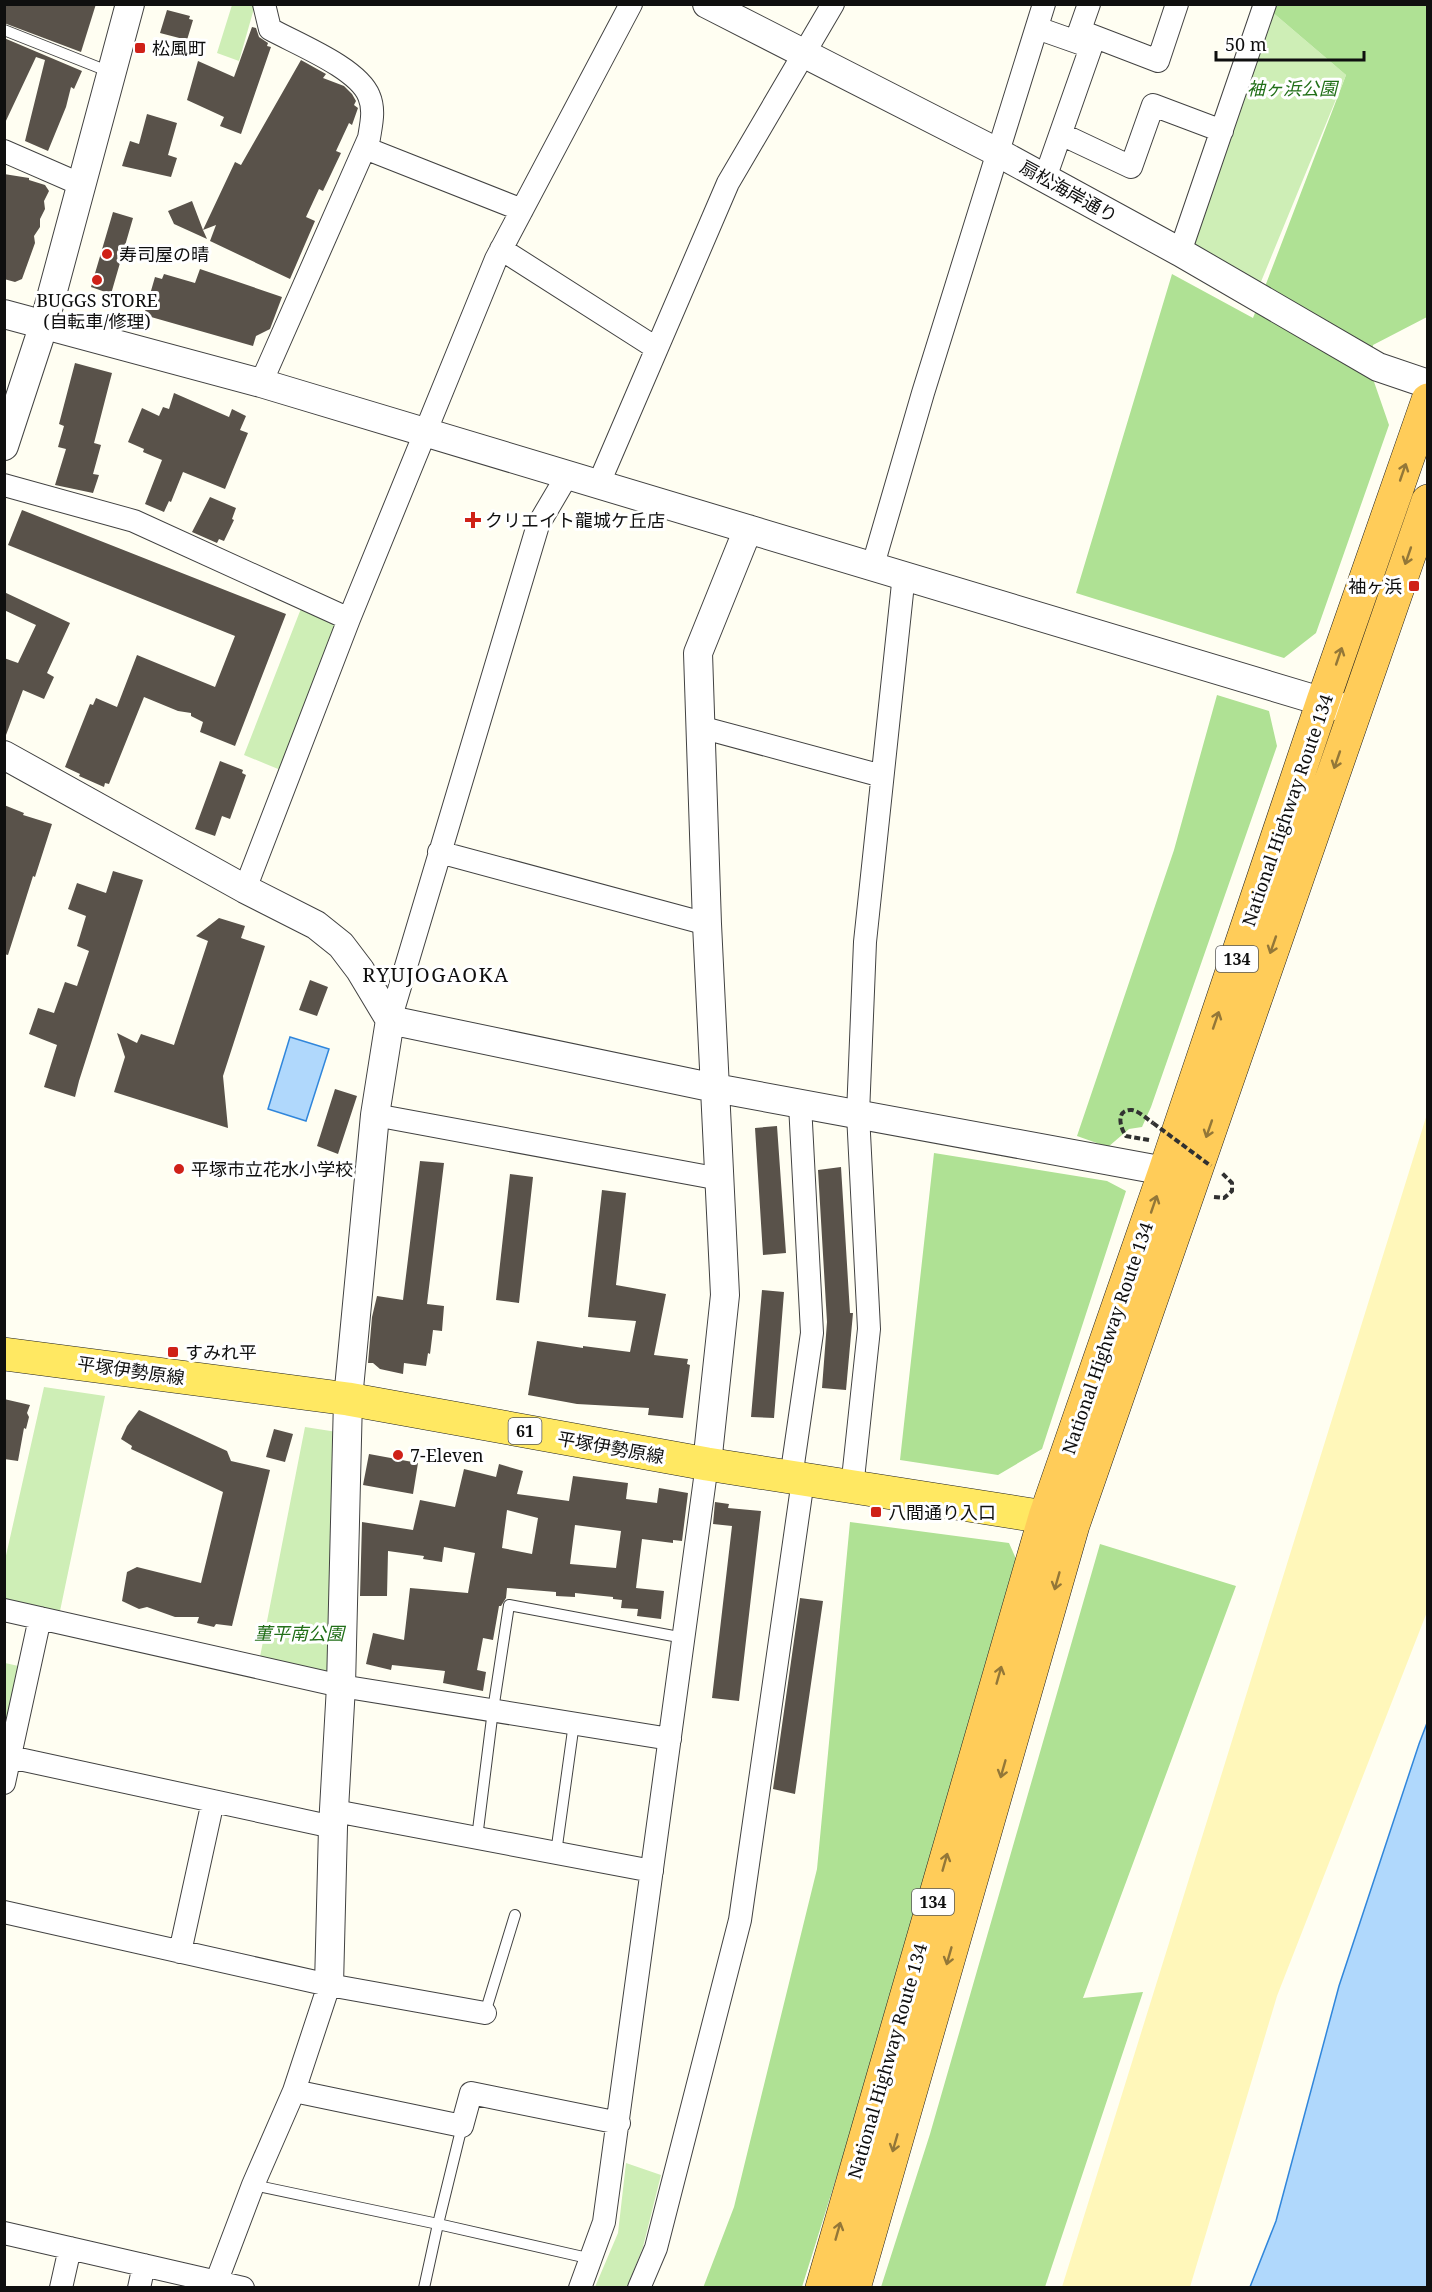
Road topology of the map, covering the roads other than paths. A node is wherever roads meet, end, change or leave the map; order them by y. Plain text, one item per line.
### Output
1 (130, 4) edge
2 (264, 4) edge
3 (631, 4) edge
4 (707, 4) edge
5 (833, 4) edge
6 (1044, 4) edge
7 (1089, 4) edge
8 (1178, 4) edge
9 (1265, 4) edge
10 (1037, 28) junction
11 (4, 30) edge
12 (1078, 36) junction
13 (805, 54) junction
14 (112, 73) junction
15 (1222, 131) junction
16 (1061, 134) junction
17 (365, 148) junction
18 (4, 151) edge
19 (997, 152) junction
20 (1045, 178) junction
21 (82, 185) junction
22 (522, 210) junction
23 (501, 249) junction
24 (1180, 252) junction
25 (4, 314) edge
26 (44, 324) junction
27 (656, 348) junction
28 (261, 382) junction
29 (1428, 384) edge
30 (1428, 400) edge
31 (425, 432) junction
32 (4, 446) edge
33 (568, 474) junction
34 (599, 483) junction
35 (4, 485) edge
36 (1428, 501) edge
37 (748, 529) junction
38 (873, 565) junction
39 (904, 574) junction
40 (349, 619) junction
41 (1323, 701) junction
42 (1355, 711) junction
43 (700, 727) junction
44 (4, 755) edge
45 (882, 776) junction
46 (439, 852) junction
47 (246, 889) junction
48 (706, 924) junction
49 (390, 1020) junction
50 (715, 1088) junction
51 (800, 1104) junction
52 (858, 1114) junction
53 (375, 1115) junction
54 (1165, 1171) junction
55 (720, 1179) junction
56 (4, 1353) edge
57 (348, 1399) junction
58 (707, 1464) junction
59 (797, 1479) junction
60 (852, 1488) junction
61 (1059, 1521) junction
62 (4, 1610) edge
63 (40, 1618) junction
64 (684, 1638) junction
65 (341, 1686) junction
66 (493, 1710) junction
67 (574, 1723) junction
68 (670, 1739) junction
69 (10, 1757) junction
70 (4, 1783) edge
71 (213, 1801) junction
72 (334, 1819) junction
73 (477, 1838) junction
74 (556, 1853) junction
75 (652, 1871) junction
76 (4, 1912) edge
77 (515, 1915) dead end
78 (180, 1952) junction
79 (329, 1985) junction
80 (485, 2013) joint
81 (294, 2091) junction
82 (619, 2123) junction
83 (462, 2126) junction
84 (253, 2185) junction
85 (438, 2224) junction
86 (4, 2233) edge
87 (70, 2248) junction
88 (592, 2259) junction
89 (144, 2265) junction
90 (215, 2285) edge
91 (61, 2288) edge
92 (139, 2288) edge
93 (243, 2288) edge
94 (424, 2288) edge
95 (580, 2288) edge
96 (639, 2288) edge
97 (822, 2288) edge
98 (854, 2288) edge

1 - 14 street
2 - 17 street
3 - 22 street
4 - 13 street, 扇松海岸通り
5 - 13 street
6 - 10 street
7 - 12 street
8 - 12 street
9 - 15 street
10 - 12 street
10 - 19 street
11 - 14 lane
12 - 16 street
13 - 19 street, 扇松海岸通り
13 - 27 street
14 - 21 street
15 - 16 street
15 - 24 street
16 - 20 street
17 - 22 street
17 - 28 street
18 - 21 street
19 - 20 street, 扇松海岸通り
19 - 38 street
20 - 24 street, 扇松海岸通り
21 - 26 street
22 - 23 street
23 - 27 street
23 - 31 street
24 - 29 street, 扇松海岸通り
25 - 26 street
26 - 28 street
26 - 32 street
27 - 34 street
28 - 31 street
41 -> 30 highway, National Highway Route 134 / 134
31 - 33 street
31 - 40 street
33 - 34 street
33 - 46 street
34 - 37 street
35 - 40 street
36 -> 42 highway, National Highway Route 134 / 134
37 - 38 street
37 - 43 street
38 - 39 street
39 - 41 street
39 - 45 street
40 - 47 street
41 - 42 street
54 -> 41 highway, National Highway Route 134 / 134
42 -> 61 highway, National Highway Route 134 / 134
43 - 45 street
43 - 48 street
44 - 47 street
45 - 52 street
46 - 48 street
46 - 49 street
47 - 49 street
48 - 50 street
49 - 50 street
49 - 53 street
50 - 51 street
50 - 55 street
51 - 52 street
51 - 59 street
52 - 54 street
52 - 60 street
53 - 55 street
53 - 57 street
61 -> 54 highway, National Highway Route 134 / 134
55 - 58 street
56 - 57 main road, 平塚伊勢原線 / 61
57 - 58 main road, 平塚伊勢原線 / 61
57 - 65 street
58 - 59 main road, 平塚伊勢原線 / 61
58 - 64 street
59 - 60 main road, 平塚伊勢原線 / 61
59 - 96 street
60 - 61 main road, 平塚伊勢原線 / 61
97 -> 61 highway, National Highway Route 134 / 134
61 -> 98 highway, National Highway Route 134 / 134
62 - 63 street
63 - 65 street
63 - 69 street
64 - 66 lane
64 - 68 street
65 - 66 street
65 - 72 street
66 - 67 street
66 - 73 lane
67 - 68 street
67 - 74 lane
68 - 75 street
69 - 70 street
69 - 71 street
71 - 72 street
71 - 78 street
72 - 73 street
72 - 79 street
73 - 74 street
74 - 75 street
75 - 82 street
76 - 78 street
77 - 80 lane
78 - 79 street
79 - 80 street
79 - 81 street
81 - 83 street
81 - 84 street
82 - 83 street
82 - 88 street
83 - 85 lane
84 - 85 lane
84 - 90 street
85 - 88 lane
85 - 94 lane
86 - 87 street
87 - 89 street
87 - 91 street
88 - 95 street
89 - 90 street
89 - 92 street
90 - 93 street

